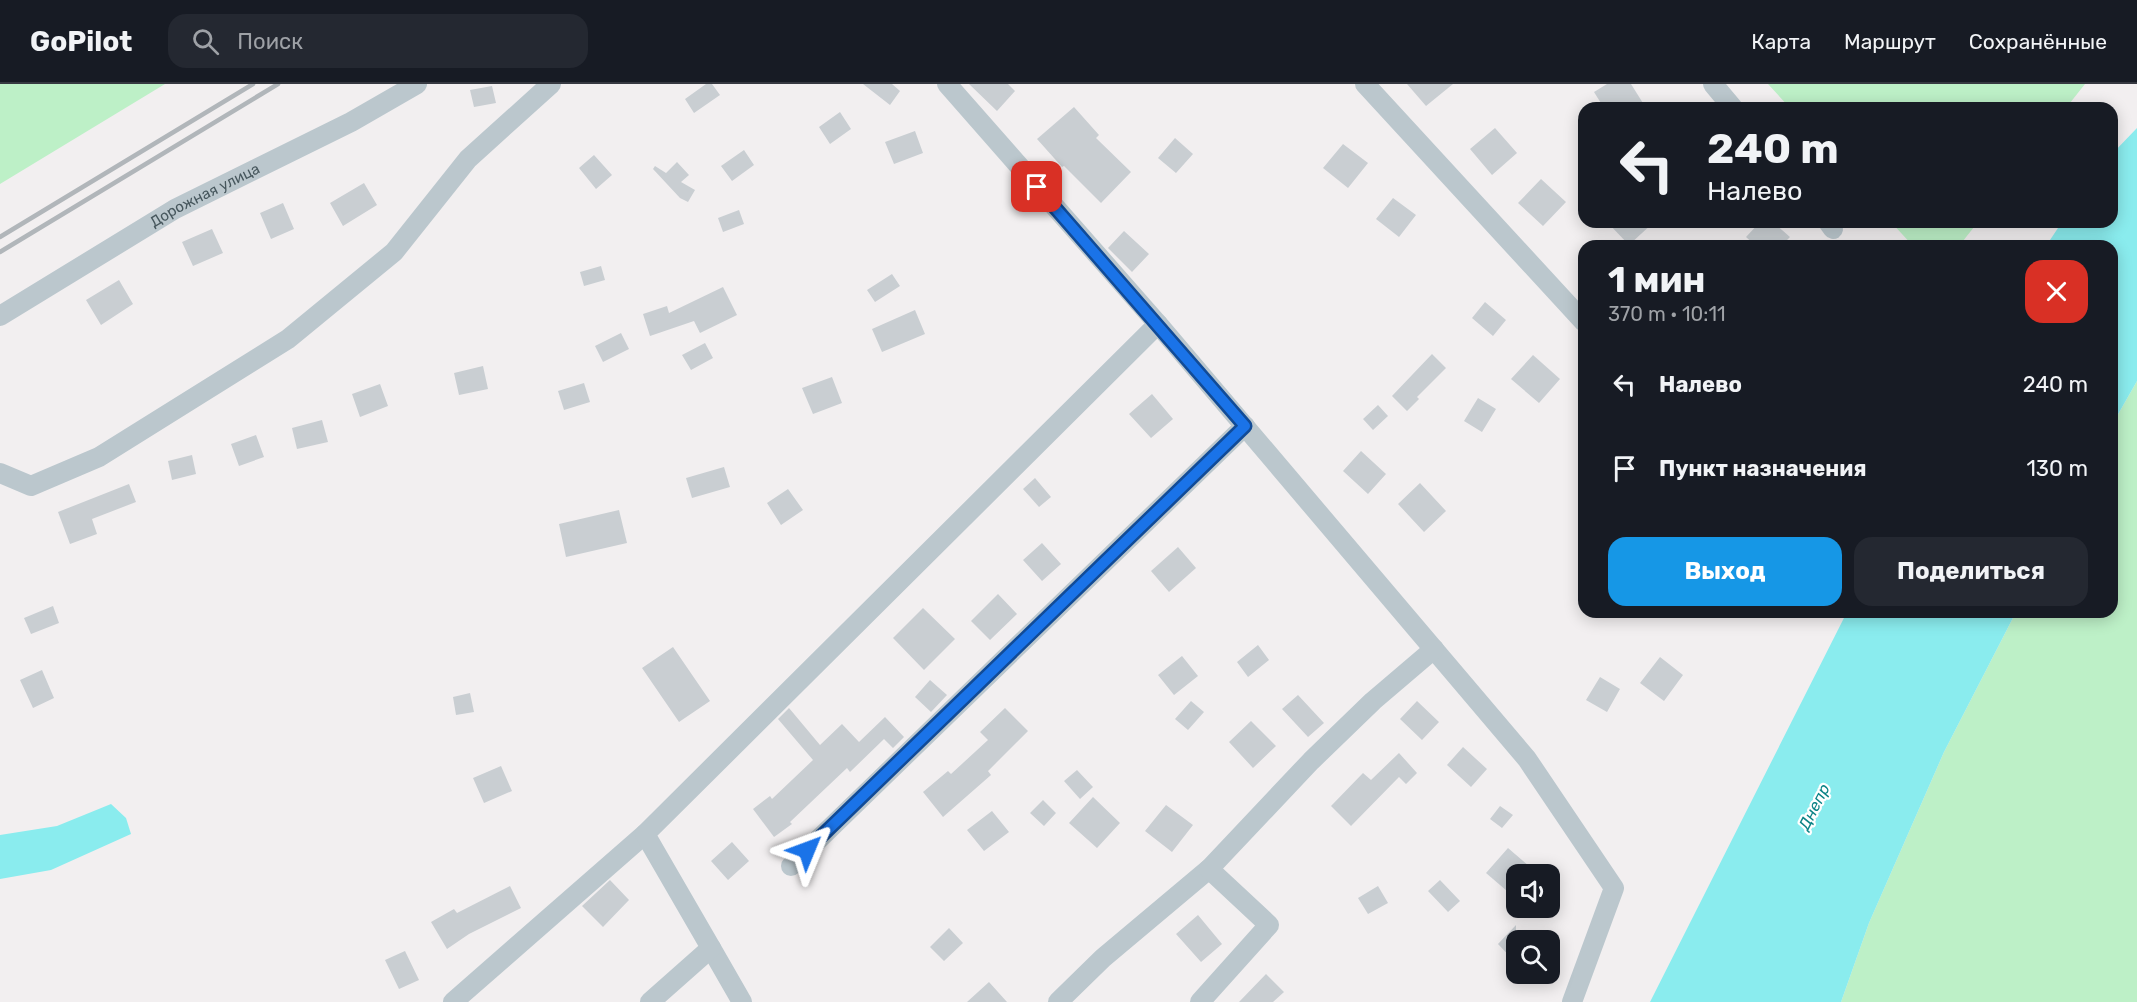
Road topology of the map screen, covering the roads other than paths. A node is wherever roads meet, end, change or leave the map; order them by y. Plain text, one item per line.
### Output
1 (417, 84) edge
2 (551, 84) edge
3 (947, 84) edge
4 (1365, 84) edge
5 (1713, 84) edge
6 (1728, 102) edge
7 (1578, 315) edge
8 (0, 316) edge
9 (1158, 324) junction
10 (1245, 426) junction
11 (0, 473) edge
12 (1434, 650) junction
13 (645, 834) junction
14 (791, 866) dead end
15 (1209, 869) junction
16 (711, 948) junction
17 (453, 1002) edge
18 (650, 1002) edge
19 (742, 1002) edge
20 (1058, 1002) edge
21 (1200, 1002) edge
22 (1572, 1002) edge

1 - 8 street, Дорожная улица
2 - 11 street
3 - 9 street
4 - 7 street
5 - 6 street
9 - 10 street
9 - 13 street
10 - 12 street
10 - 14 street
12 - 15 street
12 - 22 street
13 - 16 street
13 - 17 street
15 - 20 street
15 - 21 street
16 - 18 street
16 - 19 street

